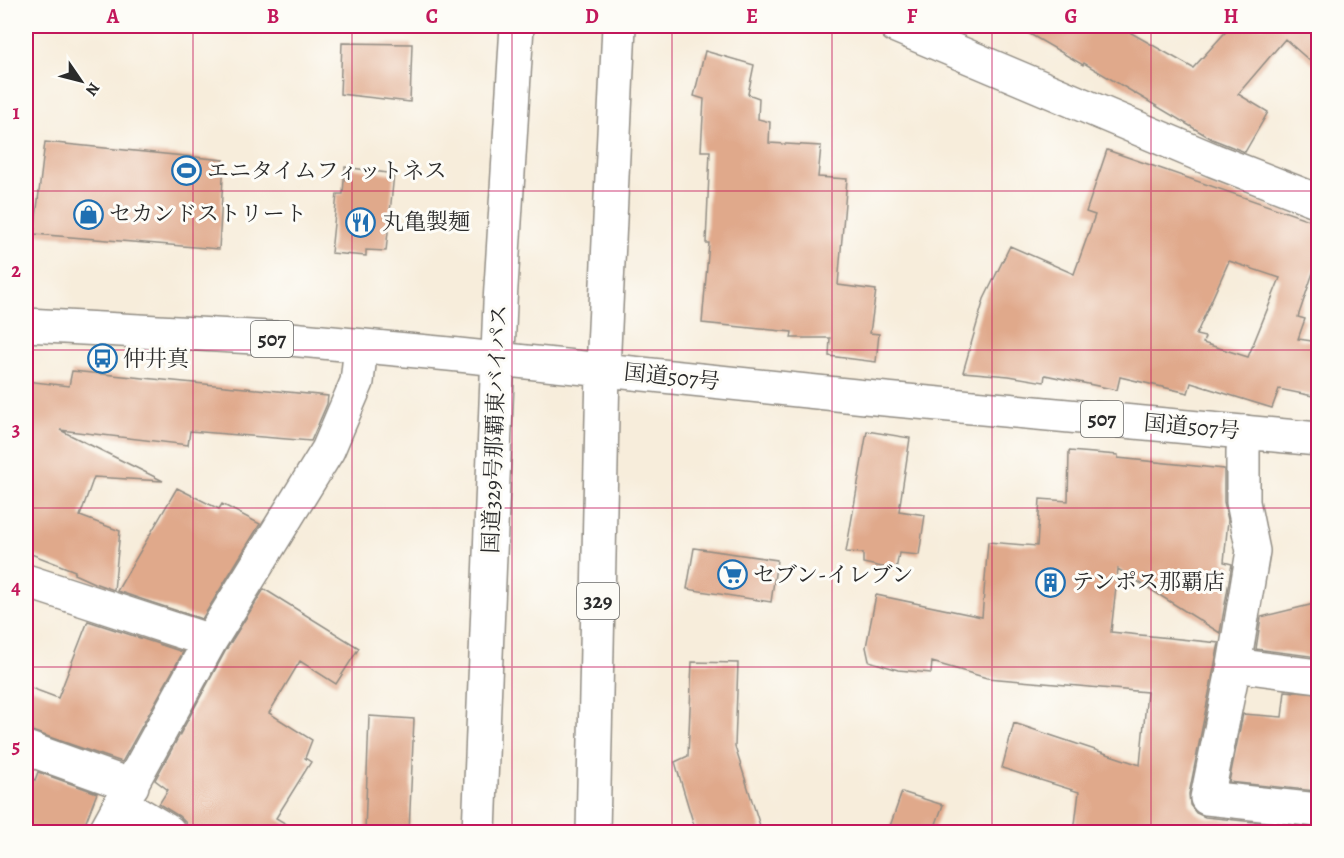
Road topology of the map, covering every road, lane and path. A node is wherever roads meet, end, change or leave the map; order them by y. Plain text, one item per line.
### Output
1 (517, 26) edge
2 (619, 26) edge
3 (896, 26) edge
4 (1318, 201) edge
5 (26, 326) edge
6 (361, 346) junction
7 (499, 359) junction
8 (603, 370) junction
9 (1245, 432) junction
10 (1318, 439) edge
11 (26, 581) edge
12 (210, 641) junction
13 (1234, 665) junction
14 (1318, 676) edge
15 (26, 748) edge
16 (127, 795) junction
17 (1318, 810) edge
18 (105, 832) edge
19 (169, 832) edge
20 (479, 832) edge
21 (592, 832) edge

1 - 7 main road, 国道329号那覇東バイパス
2 - 8 main road, 329
3 - 4 main road
5 - 6 main road, 国道507号 / 507
6 - 7 main road, 国道507号 / 507
6 - 12 main road
7 - 8 main road, 国道507号 / 507
7 - 20 main road, 国道329号那覇東バイパス
8 - 9 main road, 国道507号 / 507
8 - 21 main road, 329
9 - 10 main road, 国道507号 / 507
9 - 13 main road
11 - 12 main road
12 - 16 main road
13 - 14 main road
13 - 17 main road
15 - 16 main road
16 - 18 main road
16 - 19 main road

